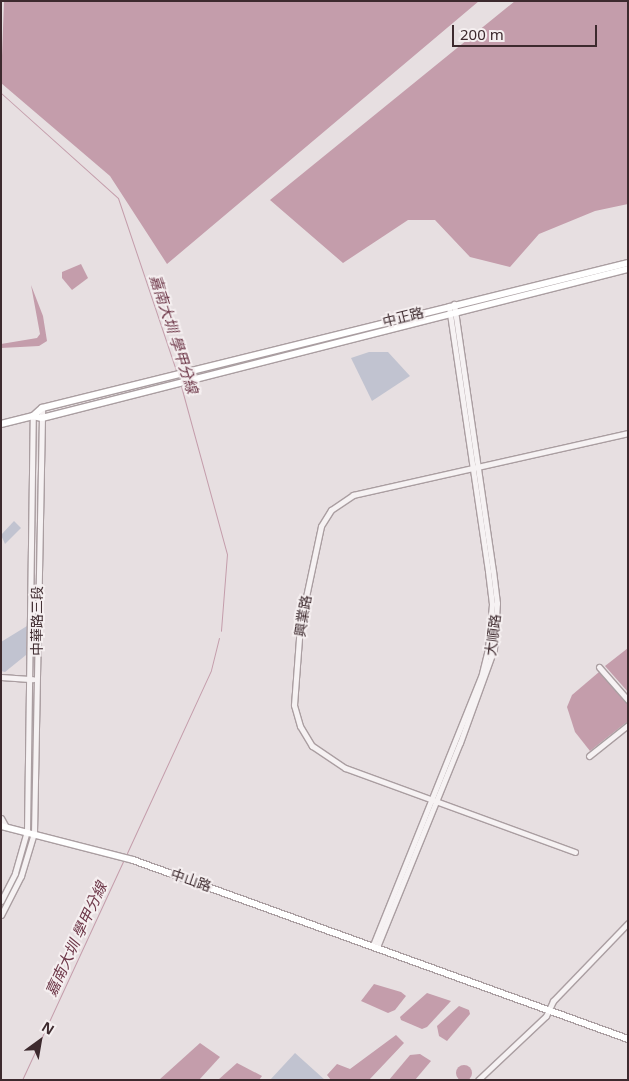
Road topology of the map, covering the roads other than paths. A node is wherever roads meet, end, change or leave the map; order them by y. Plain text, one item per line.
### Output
1 (628, 263) edge
2 (628, 269) edge
3 (519, 288) junction
4 (521, 297) junction
5 (451, 305) junction
6 (453, 314) junction
7 (176, 378) junction
8 (42, 408) junction
9 (33, 416) junction
10 (42, 418) junction
11 (1, 424) edge
12 (628, 433) edge
13 (475, 469) junction
14 (599, 667) dead end
15 (1, 677) edge
16 (33, 679) junction
17 (628, 700) edge
18 (628, 725) edge
19 (589, 756) dead end
20 (433, 801) junction
21 (1, 818) edge
22 (3, 826) edge
23 (30, 832) junction
24 (575, 852) dead end
25 (1, 901) edge
26 (1, 915) edge
27 (628, 923) edge
28 (375, 946) junction
29 (549, 1011) junction
30 (628, 1039) edge
31 (478, 1080) edge

1 - 3 main road, 中正路
2 - 4 main road, 中正路
3 - 4 main road
3 - 5 main road, 中正路
4 - 6 main road, 中正路
5 - 6 street, 大順路
5 - 7 main road, 中正路
6 - 7 main road, 中正路
6 - 13 street, 大順路
7 - 8 main road, 中正路
7 - 10 main road, 中正路
8 - 9 main road
8 - 10 street, 中華路三段
9 - 10 main road
9 - 11 main road
9 - 16 street, 中華路三段
10 - 16 street, 中華路三段
12 - 13 street, 興業路
13 - 20 street, 大順路
13 - 20 street, 興業路
14 - 17 street
15 - 16 street
16 - 23 street, 中華路三段
18 - 19 street
20 - 24 street, 興業路
20 - 28 street, 大順路
21 - 22 street
22 - 23 main road, 中山路
23 - 25 street
23 - 26 street
23 - 28 main road, 中山路
27 - 29 street
28 - 29 main road, 中山路
29 - 30 main road, 中山路
29 - 31 street

